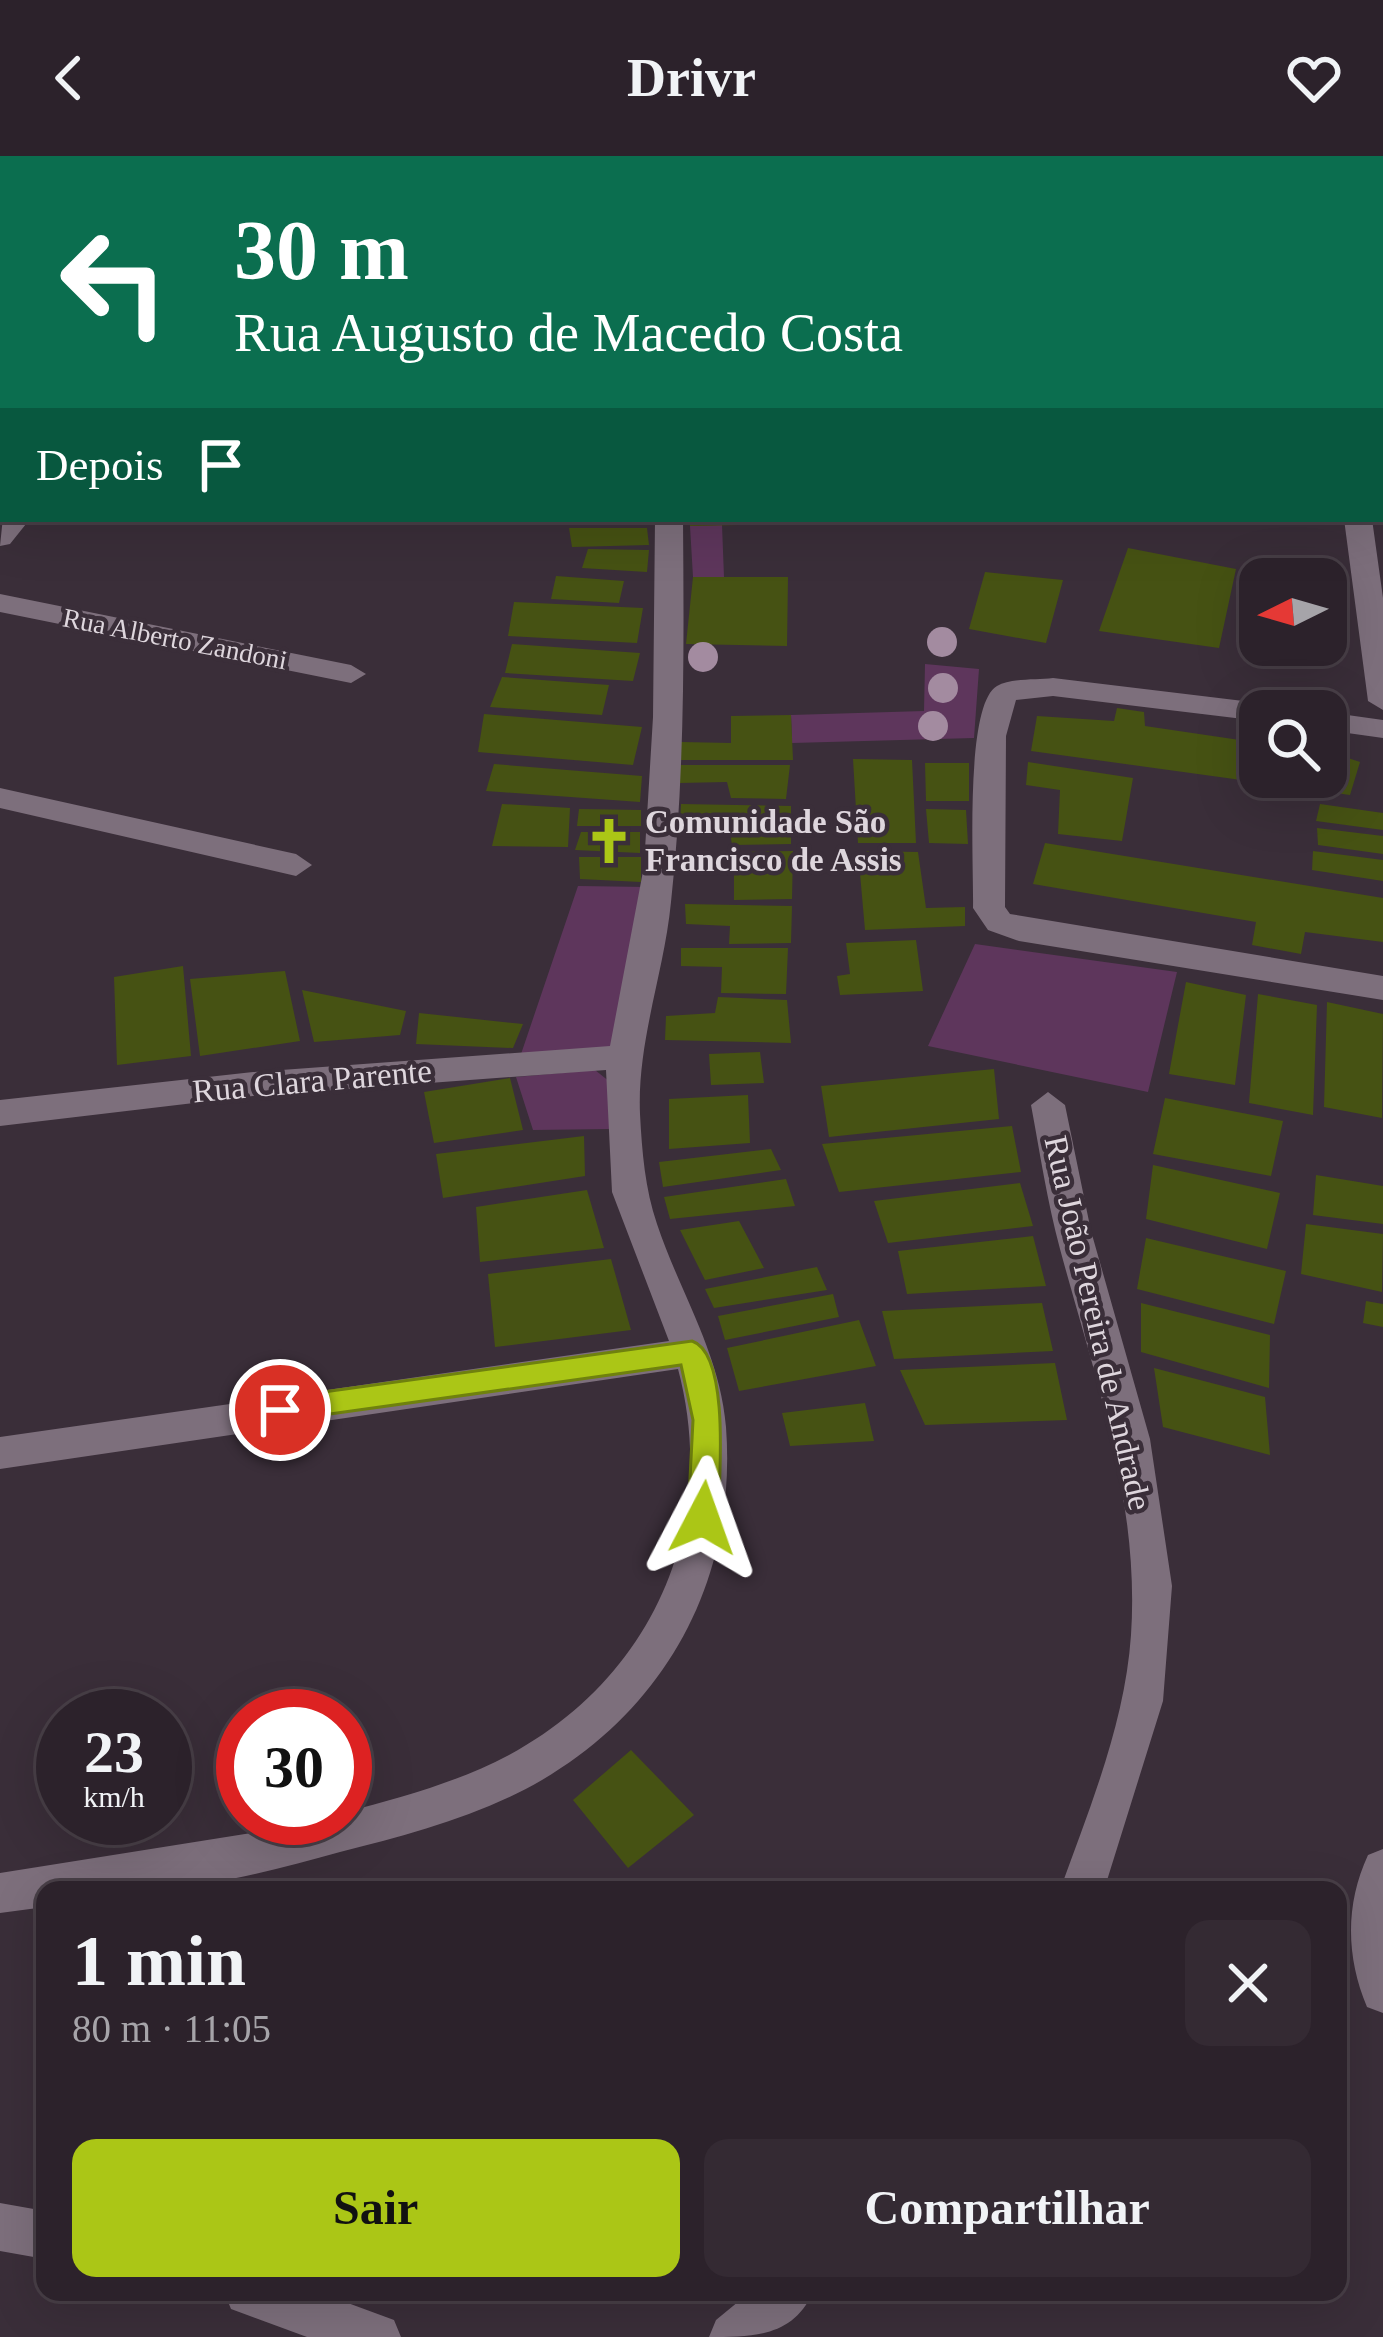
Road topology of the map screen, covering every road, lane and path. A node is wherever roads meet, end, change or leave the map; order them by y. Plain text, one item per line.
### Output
1 (669, 522) edge
2 (1358, 522) edge
3 (0, 603) edge
4 (351, 674) dead end
5 (1383, 701) edge
6 (1239, 709) edge
7 (1347, 724) edge
8 (1383, 729) edge
9 (0, 797) edge
10 (296, 865) dead end
11 (1383, 988) edge
12 (625, 1057) junction
13 (1048, 1106) dead end
14 (0, 1113) edge
15 (692, 1352) junction
16 (0, 1454) edge
17 (1383, 1869) edge
18 (86, 1881) edge
19 (1085, 1881) edge
20 (36, 1888) edge
21 (0, 1893) edge
22 (1383, 1992) edge
23 (0, 2227) edge
24 (36, 2233) edge
25 (274, 2301) edge
26 (779, 2301) edge
27 (377, 2337) edge
28 (733, 2337) edge

1 - 12 street
2 - 5 street
3 - 4 street, Rua Alberto Zandoni
6 - 11 street
7 - 8 street
9 - 10 street
12 - 14 street, Rua Clara Parente
12 - 15 street
13 - 19 street, Rua João Pereira de Andrade
15 - 16 street
15 - 18 street
17 - 22 street
20 - 21 street
23 - 24 street
25 - 27 street
26 - 28 street

